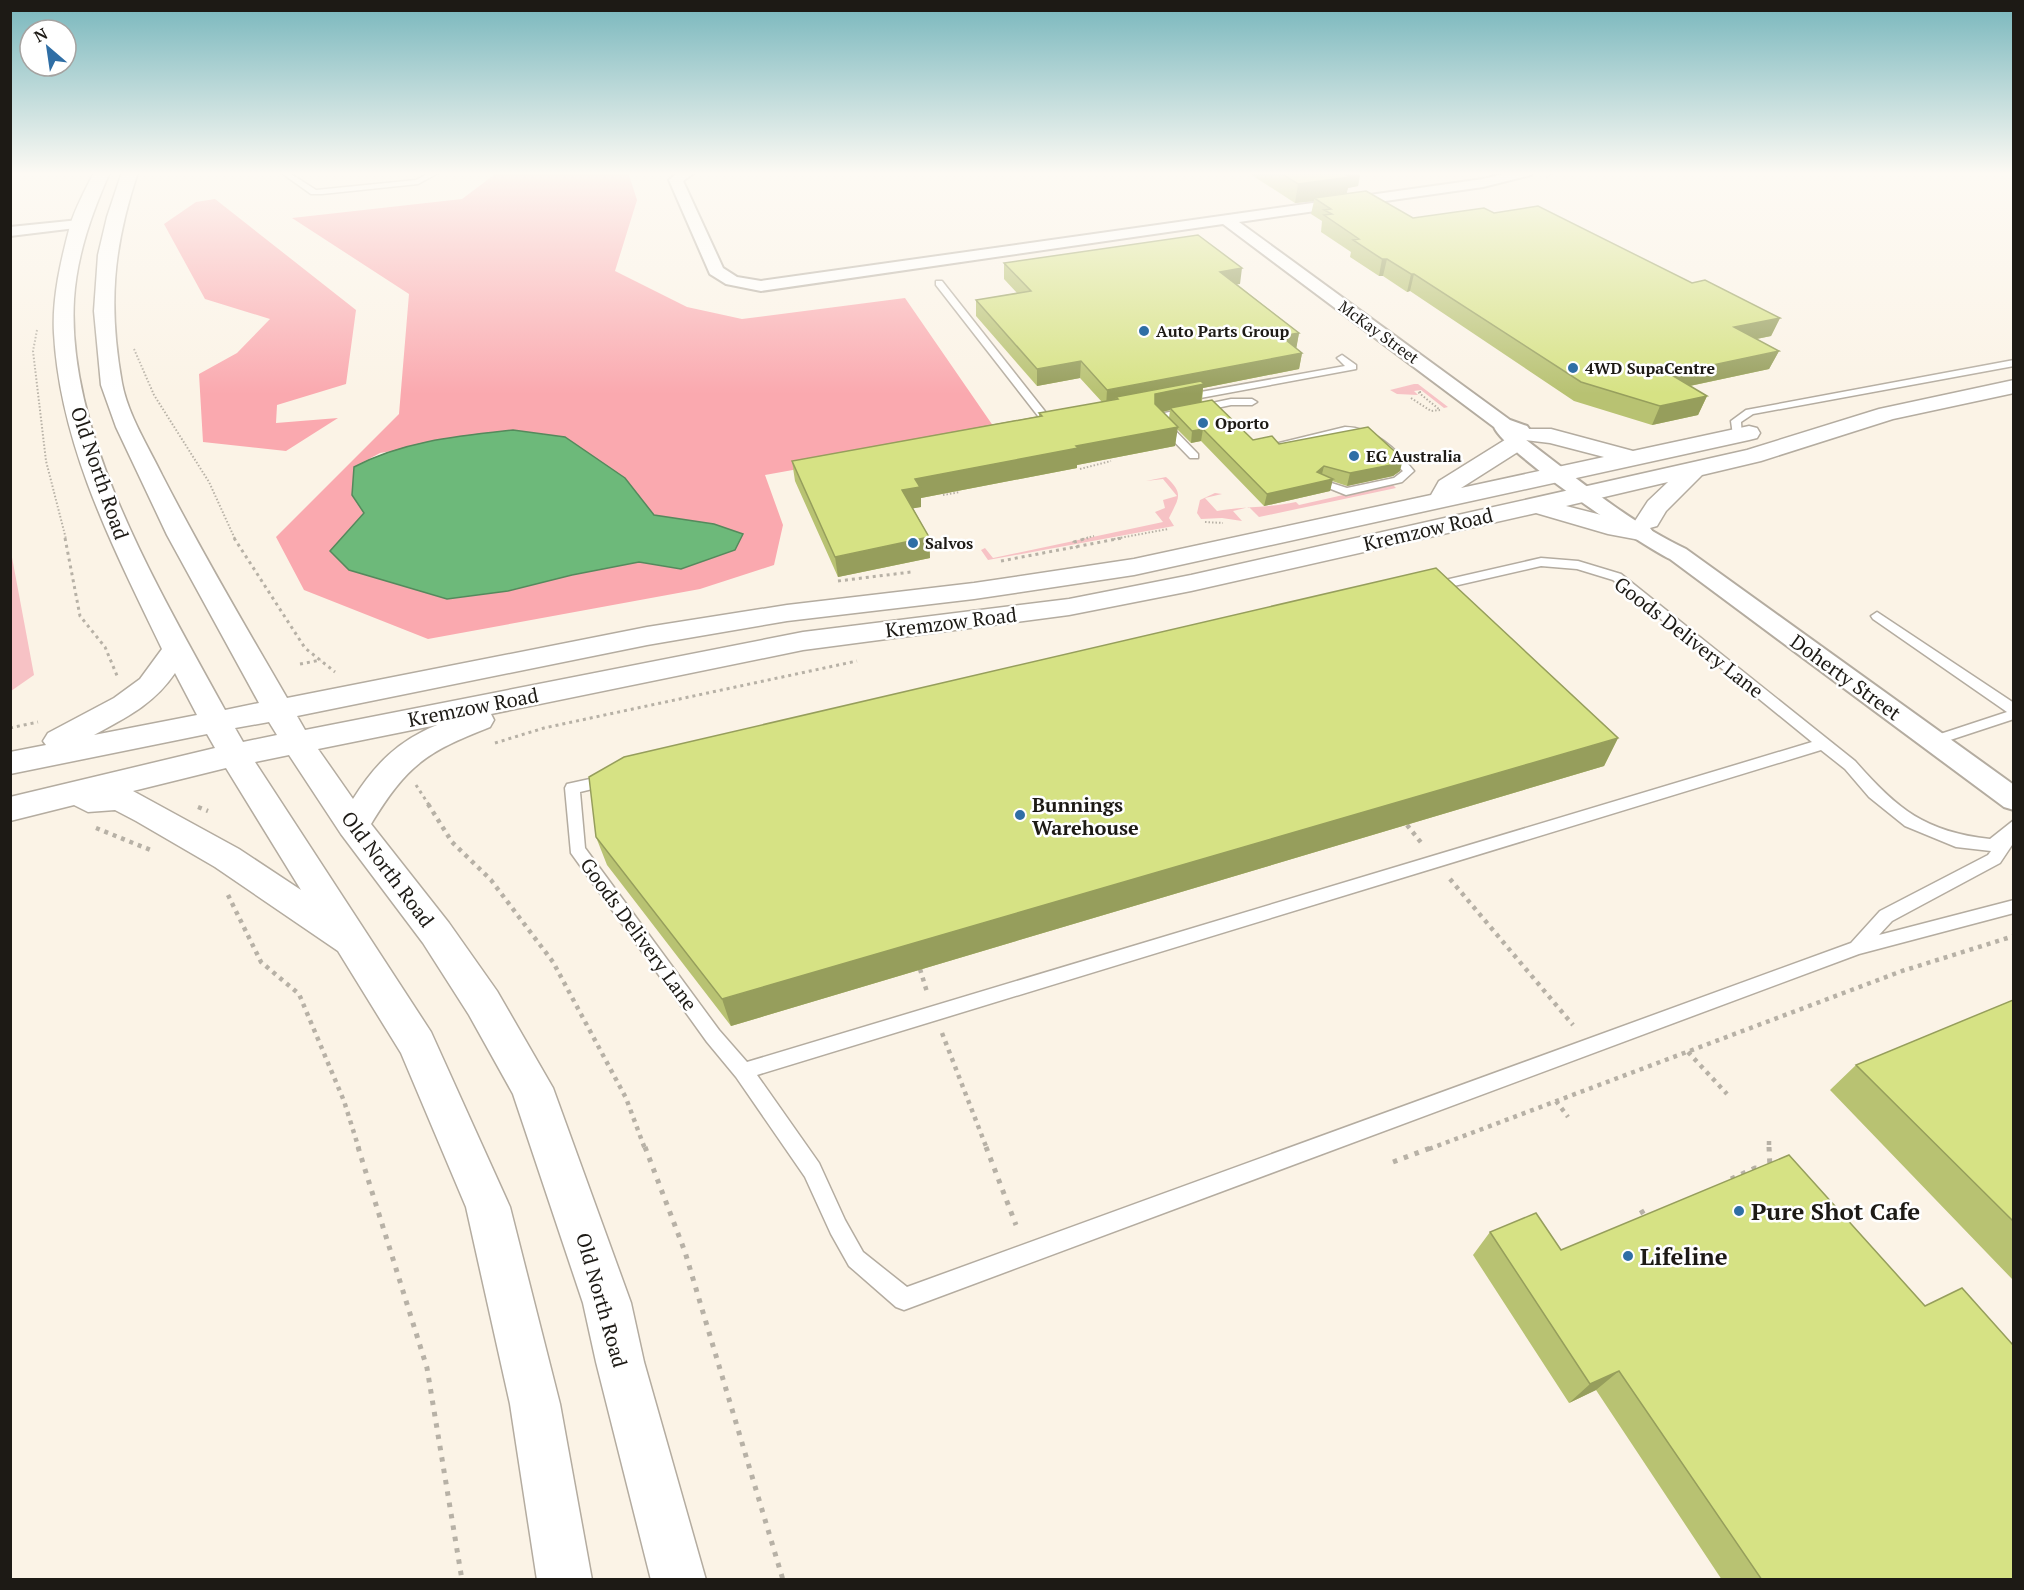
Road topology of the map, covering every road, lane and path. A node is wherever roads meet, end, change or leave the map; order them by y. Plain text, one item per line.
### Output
1 (75, 246) edge
2 (109, 246) edge
3 (705, 246) edge
4 (1037, 246) edge
5 (1262, 246) edge
6 (939, 284) dead end
7 (37, 330) dead end
8 (132, 341) dead end
9 (1342, 358) dead end
10 (2013, 363) edge
11 (2013, 386) edge
12 (1412, 398) dead end
13 (1178, 399) edge
14 (1252, 402) dead end
15 (1440, 410) dead end
16 (1887, 414) junction
17 (1073, 418) edge
18 (1516, 433) junction
19 (1738, 435) junction
20 (1280, 444) edge
21 (1194, 456) dead end
22 (1635, 458) junction
23 (1111, 461) edge
24 (1080, 469) edge
25 (1694, 469) junction
26 (1582, 481) junction
27 (1322, 483) edge
28 (960, 492) edge
29 (944, 495) edge
30 (1438, 500) junction
31 (1536, 505) junction
32 (1644, 527) junction
33 (1168, 529) dead end
34 (1095, 536) dead end
35 (1078, 548) junction
36 (997, 562) dead end
37 (1412, 592) edge
38 (1877, 616) dead end
39 (177, 649) junction
40 (866, 659) dead end
41 (321, 660) junction
42 (300, 664) dead end
43 (339, 674) dead end
44 (119, 686) dead end
45 (561, 689) junction
46 (279, 710) junction
47 (2013, 712) edge
48 (216, 721) junction
49 (1933, 741) junction
50 (297, 742) junction
51 (1823, 744) junction
52 (487, 745) dead end
53 (234, 755) junction
54 (10, 762) edge
55 (619, 777) edge
56 (419, 779) dead end
57 (2013, 800) edge
58 (19, 807) edge
59 (354, 825) junction
60 (1407, 825) edge
61 (2012, 829) edge
62 (115, 833) dead end
63 (156, 852) dead end
64 (1436, 862) junction
65 (227, 892) dead end
66 (2013, 906) edge
67 (2013, 936) edge
68 (355, 946) junction
69 (1857, 948) junction
70 (920, 969) edge
71 (934, 1013) junction
72 (1573, 1025) dead end
73 (1688, 1052) junction
74 (743, 1071) junction
75 (1726, 1094) dead end
76 (1556, 1101) junction
77 (1568, 1117) dead end
78 (1769, 1141) dead end
79 (1393, 1162) dead end
80 (1771, 1170) junction
81 (1778, 1177) edge
82 (1726, 1182) edge
83 (1641, 1210) dead end
84 (1656, 1214) edge
85 (1646, 1218) junction
86 (1635, 1222) edge
87 (1016, 1225) dead end
88 (462, 1580) edge
89 (565, 1580) edge
90 (679, 1580) edge
91 (783, 1580) edge

1 - 39 main road, Old North Road
2 - 46 main road, Old North Road
3 - 4 street
5 - 18 street, McKay Street
6 - 17 lane
7 - 44 path
8 - 41 path
9 - 13 lane
10 - 19 lane
11 - 16 main road, Kremzow Road
12 - 15 path
14 - 21 lane
16 - 19 main road, Kremzow Road
16 - 25 main road, Kremzow Road
18 - 22 main road
18 - 26 street, McKay Street
18 - 30 main road
19 - 22 main road, Kremzow Road
20 - 27 lane
22 - 26 main road, Kremzow Road
23 - 24 path
25 - 26 main road, Kremzow Road
25 - 32 main road
26 - 30 main road, Kremzow Road
26 - 31 main road, Kremzow Road
26 - 32 street, Doherty Street
28 - 29 path
30 - 46 main road, Kremzow Road
31 - 32 main road
31 - 45 main road, Kremzow Road
32 - 49 street, Doherty Street
33 - 35 path
34 - 35 path
35 - 36 path
37 - 51 lane, Goods Delivery Lane
38 - 47 lane
39 - 48 main road, Old North Road
39 - 54 main road
40 - 52 path
41 - 42 path
41 - 43 path
45 - 50 main road, Kremzow Road
45 - 59 main road
46 - 48 main road, Kremzow Road
46 - 50 main road, Old North Road
47 - 49 lane
48 - 53 main road, Old North Road
48 - 54 main road, Kremzow Road
49 - 57 street, Doherty Street
50 - 53 main road, Kremzow Road
50 - 59 main road, Old North Road
51 - 61 lane, Goods Delivery Lane
51 - 64 lane
53 - 58 main road, Kremzow Road
53 - 68 main road, Old North Road
55 - 74 lane, Goods Delivery Lane
56 - 91 path
58 - 68 main road
59 - 90 main road, Old North Road
60 - 64 path
61 - 69 lane
62 - 63 path
64 - 71 lane
64 - 72 path
65 - 88 path
66 - 69 lane
67 - 73 path
68 - 89 main road, Old North Road
69 - 74 lane
70 - 71 path
71 - 74 lane
71 - 87 path
73 - 75 path
73 - 76 path
76 - 77 path
76 - 79 path
78 - 80 path
80 - 81 path
80 - 82 path
83 - 85 path
84 - 85 path
85 - 86 path

